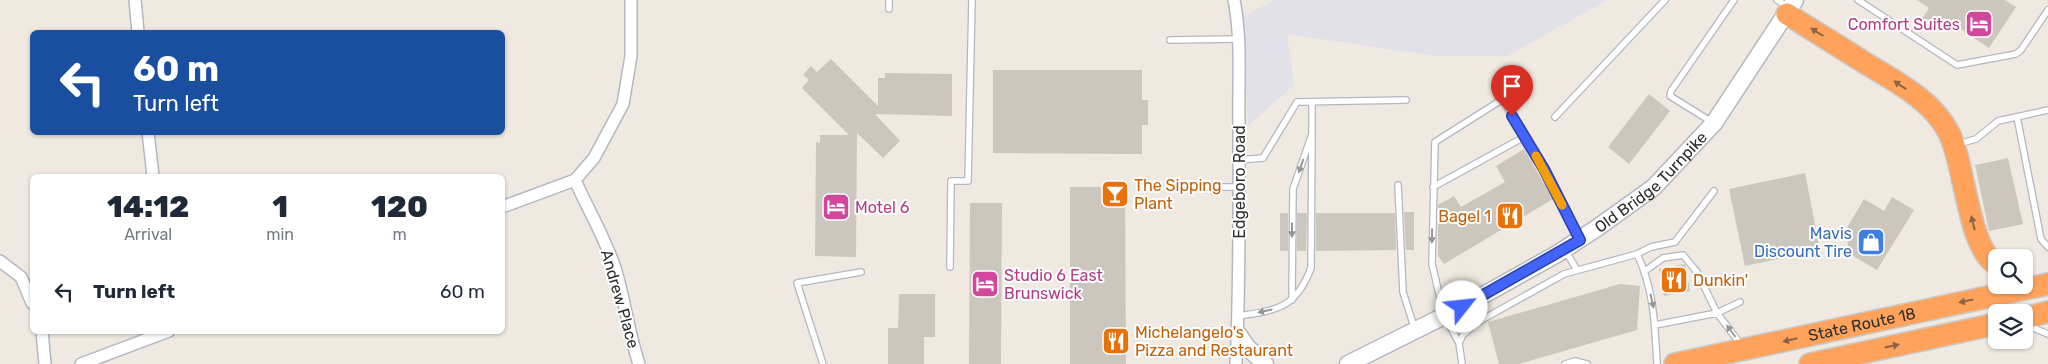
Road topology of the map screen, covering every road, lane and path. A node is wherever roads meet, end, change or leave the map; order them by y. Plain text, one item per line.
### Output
1 (135, 0) edge
2 (631, 0) edge
3 (889, 0) edge
4 (972, 0) edge
5 (1234, 0) edge
6 (1664, 0) edge
7 (1734, 0) edge
8 (1858, 0) edge
9 (1788, 6) edge
10 (889, 9) dead end
11 (2048, 10) edge
12 (138, 30) edge
13 (1238, 39) junction
14 (1170, 40) dead end
15 (1406, 100) dead end
16 (1312, 102) junction
17 (2048, 110) edge
18 (1556, 117) dead end
19 (2017, 117) junction
20 (1714, 123) junction
21 (1312, 134) junction
22 (148, 135) edge
23 (1524, 137) junction
24 (1954, 145) junction
25 (1239, 160) junction
26 (152, 174) edge
27 (575, 180) junction
28 (1398, 185) dead end
29 (1190, 187) dead end
30 (1239, 187) junction
31 (1433, 187) junction
32 (1714, 191) dead end
33 (505, 206) edge
34 (1580, 240) junction
35 (2048, 247) edge
36 (1564, 249) junction
37 (1637, 254) junction
38 (1988, 256) edge
39 (0, 261) edge
40 (950, 267) dead end
41 (1576, 270) junction
42 (1645, 271) junction
43 (861, 272) dead end
44 (2033, 276) edge
45 (2048, 278) edge
46 (2048, 284) edge
47 (30, 298) edge
48 (1292, 300) junction
49 (1740, 302) dead end
50 (2048, 312) edge
51 (1717, 313) junction
52 (1444, 315) junction
53 (1239, 316) junction
54 (2033, 316) edge
55 (1655, 325) junction
56 (1988, 326) edge
57 (2033, 328) edge
58 (1415, 330) junction
59 (42, 334) edge
60 (161, 334) edge
61 (1238, 334) junction
62 (2048, 334) edge
63 (1459, 343) junction
64 (1745, 350) junction
65 (1864, 358) edge
66 (45, 364) edge
67 (81, 364) edge
68 (639, 364) edge
69 (823, 364) edge
70 (1236, 364) edge
71 (1265, 364) edge
72 (1348, 364) edge
73 (1462, 364) edge
74 (1565, 364) edge
75 (1587, 364) edge
76 (1657, 364) edge
77 (1675, 364) edge
78 (1810, 364) edge

1 - 12 street
2 - 27 street
3 - 10 lane
4 - 40 lane
5 - 13 street, Edgeboro Road
6 - 18 lane
7 - 20 lane
8 - 11 lane
9 - 20 street, Old Bridge Turnpike
24 -> 9 highway
13 - 14 lane
13 - 25 street, Edgeboro Road
15 - 16 lane
16 - 21 lane
16 - 25 lane
17 - 19 lane
19 - 24 lane
19 - 35 lane
20 - 34 street, Old Bridge Turnpike
21 -> 48 lane
21 - 48 lane
22 - 26 street
23 - 31 lane
23 - 31 lane
23 - 34 lane
38 -> 24 highway
25 - 30 street, Edgeboro Road
27 - 33 street
27 - 68 street, Andrew Place
28 - 58 lane
29 - 30 lane
30 - 53 street, Edgeboro Road
31 -> 52 lane
32 - 37 lane
34 - 36 street, Old Bridge Turnpike
36 - 41 lane
36 - 52 street, Old Bridge Turnpike
37 - 41 lane
37 - 42 lane
39 - 47 street
41 - 63 lane
42 - 51 lane
42 -> 55 lane
43 - 69 lane
44 - 45 highway
46 -> 64 highway, State Route 18
48 -> 53 lane
49 - 51 lane
50 - 54 highway
51 - 55 lane
64 -> 51 lane
52 - 58 street, Old Bridge Turnpike
52 - 63 lane
53 - 61 street, Edgeboro Road
55 - 76 lane
65 -> 56 highway, State Route 18
57 - 62 lane
58 - 72 street, Old Bridge Turnpike
59 - 66 street
60 - 67 street
61 - 70 street, Edgeboro Road
61 - 71 street
63 - 73 lane
64 - 77 highway, State Route 18
65 - 78 highway, State Route 18
74 - 75 lane

